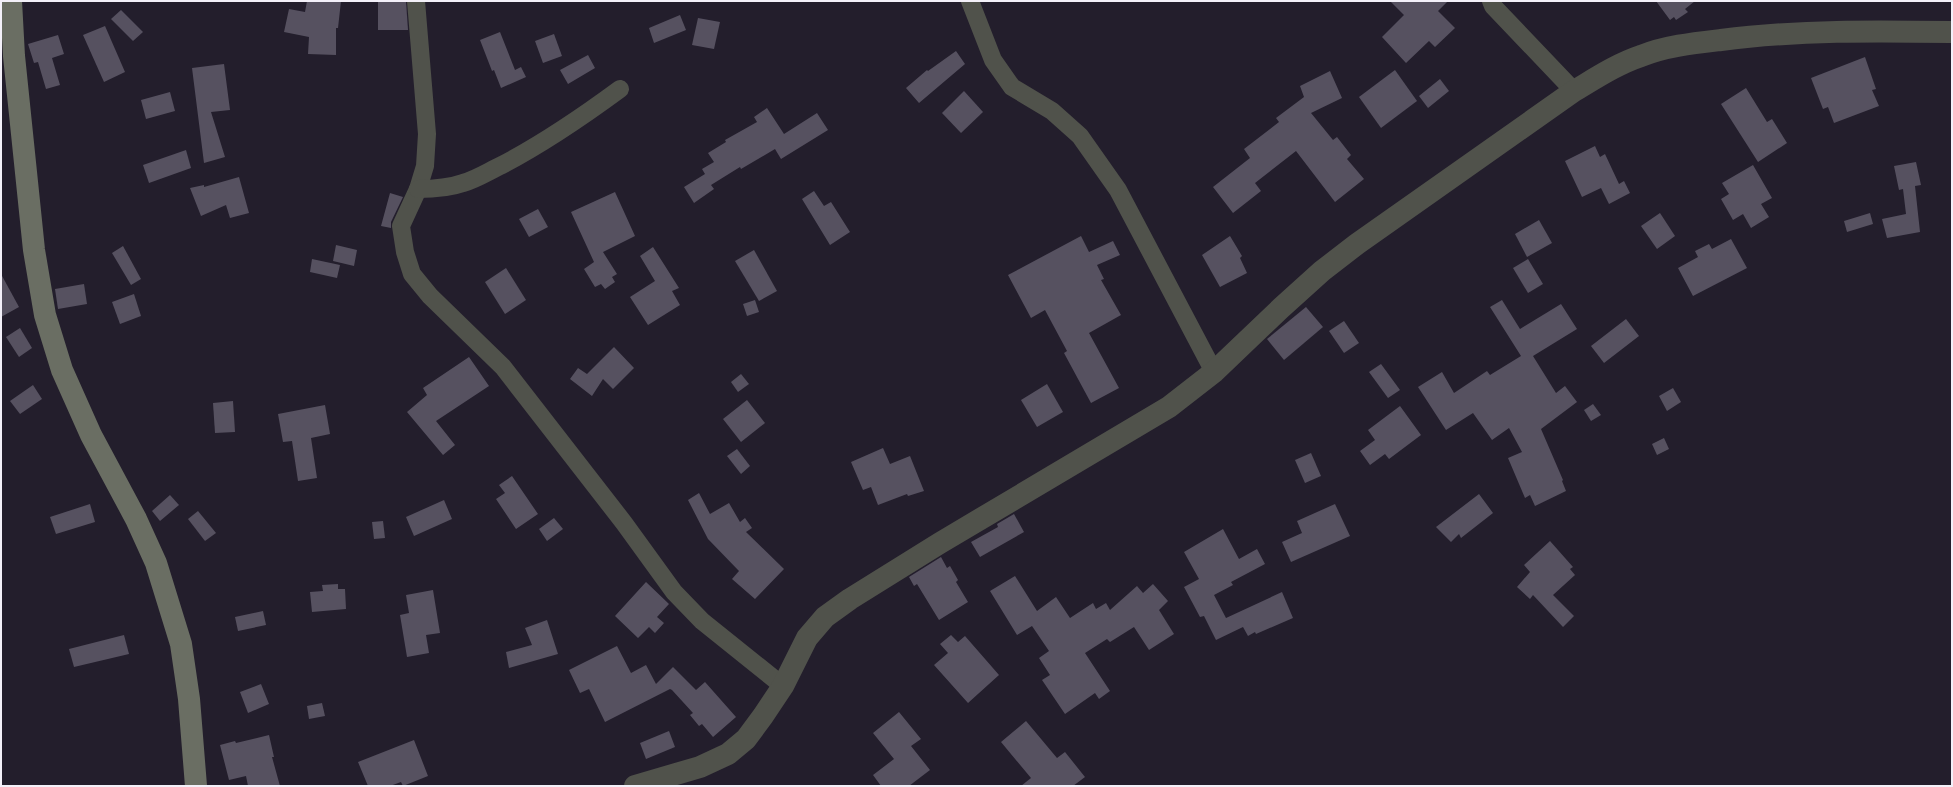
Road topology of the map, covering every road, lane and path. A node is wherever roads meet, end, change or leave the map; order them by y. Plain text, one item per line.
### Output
1 (11, 1) edge
2 (416, 1) edge
3 (970, 1) edge
4 (1491, 1) edge
5 (1952, 32) edge
6 (7, 56) edge
7 (620, 88) dead end
8 (1574, 91) junction
9 (418, 189) junction
10 (1214, 372) junction
11 (783, 686) junction
12 (196, 786) edge
13 (635, 786) edge

1 - 6 main road
2 - 9 street
3 - 10 street
4 - 8 street
5 - 8 street
6 - 12 main road
7 - 9 street
8 - 10 street
9 - 11 street
10 - 11 street
11 - 13 street

